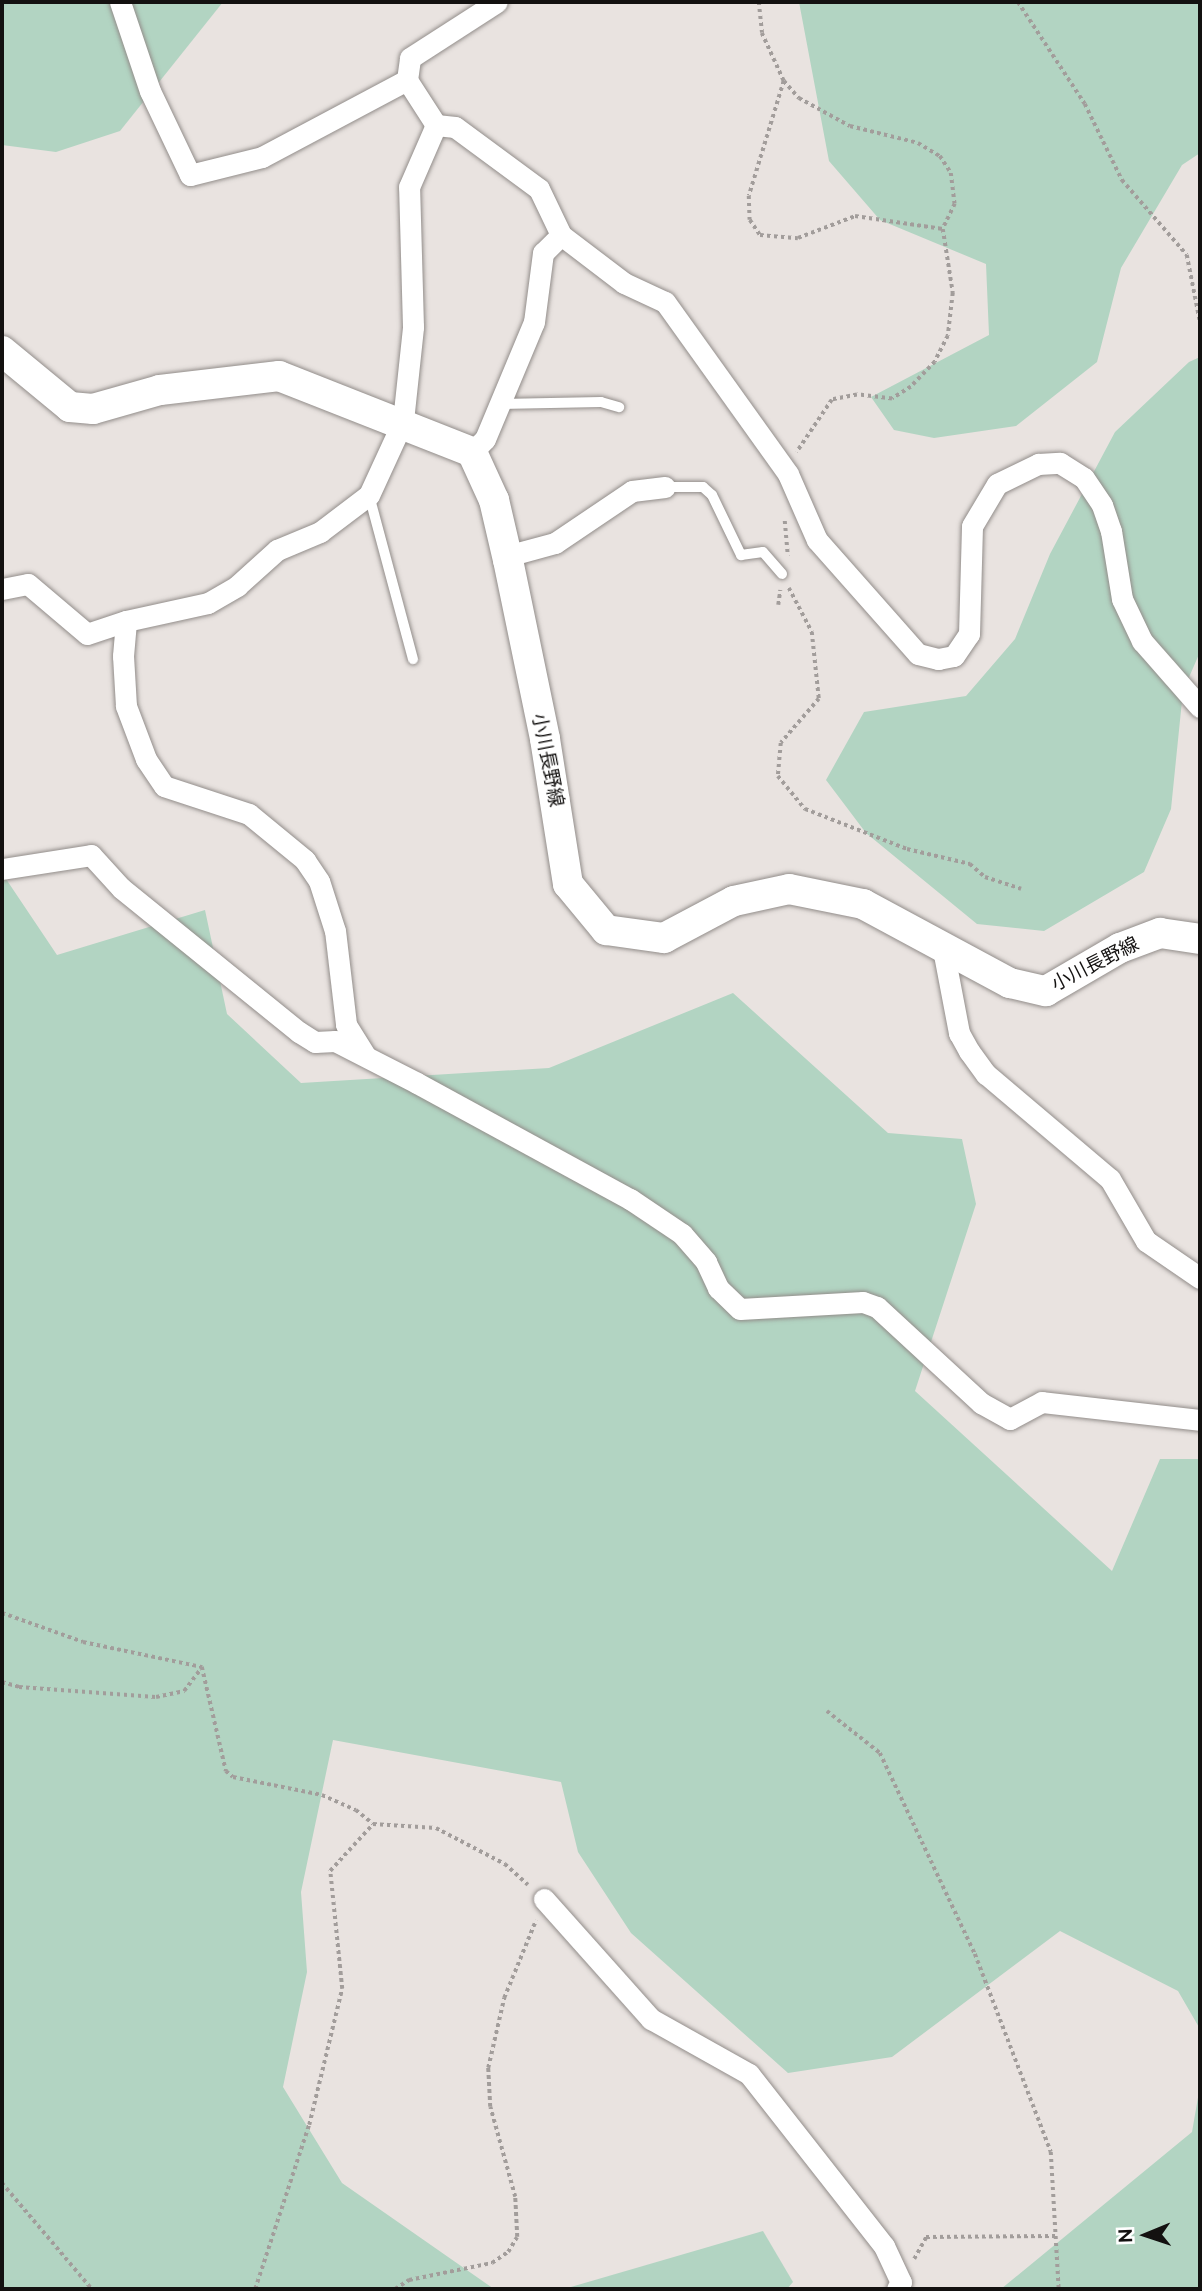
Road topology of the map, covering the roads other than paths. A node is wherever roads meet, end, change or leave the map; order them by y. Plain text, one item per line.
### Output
1 (120, 2) edge
2 (497, 2) edge
3 (407, 80) junction
4 (436, 125) junction
5 (561, 235) junction
6 (2, 351) edge
7 (500, 404) junction
8 (619, 407) dead end
9 (402, 421) junction
10 (472, 452) junction
11 (665, 486) joint
12 (369, 495) junction
13 (507, 556) junction
14 (782, 574) road end
15 (2, 589) edge
16 (127, 621) junction
17 (413, 659) dead end
18 (1192, 692) edge
19 (1200, 707) edge
20 (2, 869) edge
21 (1200, 939) edge
22 (943, 949) junction
23 (366, 1056) junction
24 (1200, 1278) edge
25 (1200, 1420) edge
26 (544, 1899) road end
27 (899, 2285) edge

1 - 3 street
2 - 3 street
3 - 4 street
4 - 5 street
4 - 9 street
5 - 7 street
5 - 18 street
6 - 9 main road
7 - 8 lane
7 - 10 street
9 - 10 main road
9 - 12 street
10 - 13 main road, 小川長野線
11 - 13 street
11 - 14 lane
12 - 16 street
12 - 17 lane
13 - 22 main road, 小川長野線
15 - 16 street
16 - 23 street
18 - 19 street
20 - 23 street
21 - 22 main road, 小川長野線
22 - 24 street
23 - 25 street
26 - 27 street

